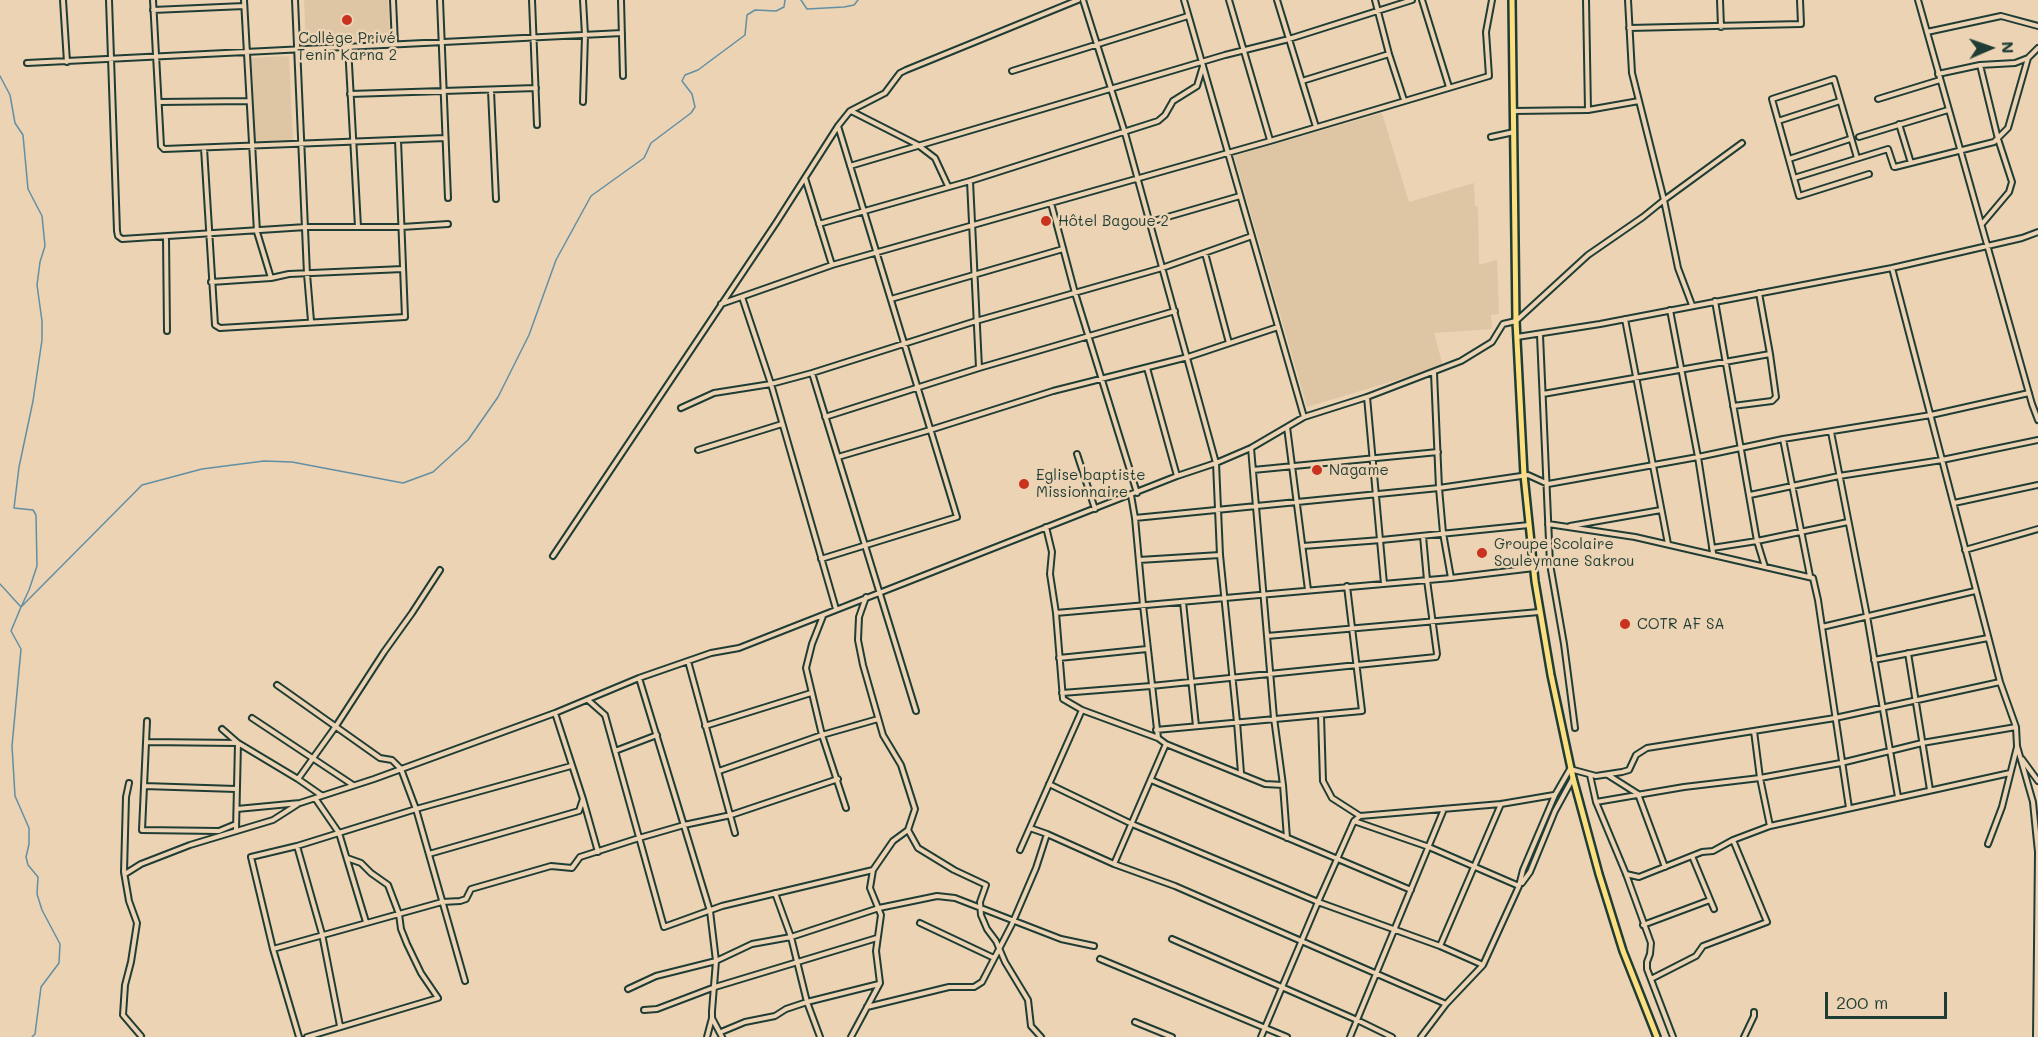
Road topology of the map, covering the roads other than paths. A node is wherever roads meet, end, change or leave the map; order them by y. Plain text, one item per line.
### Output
1 (63, 0) edge
2 (108, 0) edge
3 (153, 0) edge
4 (199, 0) edge
5 (244, 0) edge
6 (295, 0) edge
7 (393, 0) edge
8 (440, 0) edge
9 (532, 0) edge
10 (583, 0) edge
11 (621, 0) edge
12 (1078, 0) edge
13 (1083, 0) edge
14 (1184, 0) edge
15 (1229, 0) edge
16 (1277, 0) edge
17 (1375, 0) edge
18 (1412, 0) edge
19 (1422, 0) edge
20 (1492, 0) edge
21 (1512, 0) edge
22 (1586, 0) edge
23 (1628, 0) edge
24 (1720, 0) edge
25 (1800, 0) edge
26 (1918, 0) edge
27 (244, 6) junction
28 (199, 8) junction
29 (153, 10) junction
30 (1378, 10) junction
31 (1188, 16) junction
32 (2038, 26) edge
33 (1721, 27) junction
34 (1629, 28) junction
35 (1927, 32) junction
36 (622, 33) junction
37 (585, 35) junction
38 (534, 37) junction
39 (1289, 39) junction
40 (442, 43) junction
41 (395, 45) junction
42 (1098, 45) junction
43 (348, 46) junction
44 (2038, 48) edge
45 (297, 49) junction
46 (1244, 50) junction
47 (247, 52) junction
48 (1389, 54) junction
49 (156, 57) junction
50 (2028, 58) junction
51 (111, 59) junction
52 (67, 62) junction
53 (27, 63) dead end
54 (1202, 64) junction
55 (1980, 65) junction
56 (1012, 71) dead end
57 (1938, 74) junction
58 (623, 76) dead end
59 (1940, 80) junction
60 (1302, 81) junction
61 (1449, 87) junction
62 (536, 88) junction
63 (1111, 88) junction
64 (491, 90) junction
65 (443, 91) junction
66 (350, 94) junction
67 (1878, 99) dead end
68 (1404, 100) junction
69 (249, 101) junction
70 (1639, 101) junction
71 (1840, 101) junction
72 (159, 102) junction
73 (584, 102) dead end
74 (1588, 110) junction
75 (1948, 110) junction
76 (850, 111) junction
77 (1514, 111) junction
78 (1778, 120) junction
79 (1899, 124) junction
80 (537, 125) dead end
81 (838, 126) junction
82 (1316, 128) junction
83 (1514, 132) junction
84 (1125, 133) junction
85 (1491, 137) dead end
86 (1858, 137) dead end
87 (445, 138) junction
88 (1850, 139) junction
89 (1998, 139) junction
90 (398, 140) junction
91 (352, 141) junction
92 (1270, 141) junction
93 (302, 142) junction
94 (1742, 143) dead end
95 (253, 146) junction
96 (918, 146) junction
97 (204, 148) junction
98 (1960, 150) junction
99 (1228, 153) junction
100 (1857, 158) junction
101 (1789, 159) junction
102 (1911, 163) junction
103 (850, 166) junction
104 (1869, 174) dead end
105 (805, 177) junction
106 (1137, 178) junction
107 (1794, 178) junction
108 (970, 181) junction
109 (948, 186) junction
110 (1240, 196) junction
111 (448, 198) dead end
112 (496, 199) dead end
113 (1664, 200) junction
114 (1051, 203) junction
115 (864, 211) junction
116 (1150, 222) junction
117 (448, 224) dead end
118 (1982, 224) junction
119 (819, 225) junction
120 (973, 226) junction
121 (306, 227) junction
122 (358, 227) junction
123 (402, 227) junction
124 (257, 232) junction
125 (2038, 232) edge
126 (208, 233) junction
127 (1252, 236) junction
128 (166, 237) junction
129 (1989, 246) junction
130 (1063, 249) junction
131 (876, 253) junction
132 (1205, 253) junction
133 (832, 265) junction
134 (1162, 268) junction
135 (1892, 268) junction
136 (403, 269) junction
137 (975, 273) junction
138 (307, 274) junction
139 (272, 278) junction
140 (211, 282) junction
141 (1075, 293) junction
142 (1759, 293) junction
143 (742, 297) junction
144 (891, 299) junction
145 (1714, 301) junction
146 (721, 304) junction
147 (1692, 305) junction
148 (1670, 310) junction
149 (1175, 311) junction
150 (1625, 319) junction
151 (311, 321) junction
152 (976, 321) junction
153 (1516, 321) junction
154 (1278, 327) junction
155 (167, 331) dead end
156 (1540, 335) junction
157 (1089, 336) junction
158 (1517, 337) junction
159 (1229, 343) junction
160 (904, 344) junction
161 (1770, 354) junction
162 (1188, 357) junction
163 (1726, 361) junction
164 (979, 368) junction
165 (1147, 368) junction
166 (1681, 369) junction
167 (812, 373) junction
168 (1434, 373) junction
169 (1636, 377) junction
170 (1102, 378) junction
171 (771, 384) junction
172 (917, 388) junction
173 (2029, 393) junction
174 (1543, 394) junction
175 (1368, 397) junction
176 (1733, 406) junction
177 (681, 408) dead end
178 (1931, 416) junction
179 (825, 417) junction
180 (1304, 417) junction
181 (2038, 420) edge
182 (782, 424) junction
183 (1287, 428) junction
184 (930, 430) junction
185 (1831, 432) junction
186 (1783, 439) junction
187 (2038, 440) edge
188 (1251, 448) junction
189 (1739, 448) junction
190 (698, 450) dead end
191 (1438, 452) junction
192 (1077, 454) dead end
193 (838, 457) junction
194 (1698, 457) junction
195 (1373, 459) junction
196 (1942, 460) junction
197 (1216, 463) junction
198 (1292, 466) junction
199 (1652, 466) junction
200 (1253, 470) junction
201 (1524, 475) junction
202 (1178, 476) junction
203 (1839, 476) junction
204 (1548, 484) junction
205 (2038, 485) edge
206 (1792, 486) junction
207 (1439, 488) junction
208 (1134, 494) junction
209 (1376, 495) junction
210 (1749, 495) junction
211 (1953, 503) junction
212 (1296, 504) junction
213 (1256, 507) junction
214 (1095, 509) junction
215 (1217, 510) junction
216 (1661, 510) junction
217 (1136, 518) junction
218 (1848, 522) junction
219 (1548, 524) junction
220 (1529, 525) junction
221 (1046, 527) junction
222 (1567, 527) junction
223 (2038, 529) edge
224 (1801, 532) junction
225 (1443, 534) junction
226 (1423, 536) junction
227 (1381, 540) junction
228 (1757, 541) junction
229 (1668, 544) junction
230 (865, 545) junction
231 (1303, 546) junction
232 (1965, 550) junction
233 (1712, 551) junction
234 (1220, 555) junction
235 (553, 556) dead end
236 (821, 559) junction
237 (1139, 560) junction
238 (1765, 567) junction
239 (1533, 568) junction
240 (440, 570) dead end
241 (1810, 577) junction
242 (1451, 578) junction
243 (1427, 580) junction
244 (1384, 584) junction
245 (1347, 586) junction
246 (1308, 590) junction
247 (1975, 591) junction
248 (879, 592) junction
249 (1263, 594) junction
250 (867, 597) junction
251 (1224, 599) junction
252 (1182, 602) junction
253 (1143, 605) junction
254 (836, 609) junction
255 (1539, 612) junction
256 (1056, 613) junction
257 (823, 615) junction
258 (1867, 616) junction
259 (1433, 622) junction
260 (1822, 627) junction
261 (1353, 628) junction
262 (1267, 636) junction
263 (1988, 638) junction
264 (1147, 649) junction
265 (1908, 653) junction
266 (1059, 658) junction
267 (1874, 660) junction
268 (688, 661) junction
269 (1358, 666) junction
270 (1270, 675) junction
271 (639, 678) junction
272 (1233, 678) junction
273 (1191, 682) junction
274 (2000, 682) junction
275 (278, 685) dead end
276 (1151, 686) junction
277 (812, 693) junction
278 (1062, 693) junction
279 (588, 700) junction
280 (1915, 700) junction
281 (1881, 708) junction
282 (1082, 710) junction
283 (916, 711) dead end
284 (555, 713) junction
285 (1321, 716) junction
286 (252, 718) dead end
287 (1274, 718) junction
288 (1835, 718) junction
289 (879, 719) junction
290 (147, 721) dead end
291 (1238, 722) junction
292 (336, 726) junction
293 (705, 726) junction
294 (1196, 726) junction
295 (2016, 727) junction
296 (1575, 728) dead end
297 (222, 729) dead end
298 (1156, 730) junction
299 (1754, 731) junction
300 (657, 735) junction
301 (822, 735) junction
302 (1158, 738) junction
303 (146, 742) junction
304 (238, 743) junction
305 (1922, 743) junction
306 (1166, 744) junction
307 (2017, 746) junction
308 (1890, 750) junction
309 (615, 751) junction
310 (2020, 756) junction
311 (313, 758) junction
312 (1841, 763) junction
313 (571, 766) junction
314 (400, 769) junction
315 (1570, 769) junction
316 (719, 771) junction
317 (1241, 773) junction
318 (2010, 774) junction
319 (1590, 775) junction
320 (1607, 775) junction
321 (1573, 778) junction
322 (1760, 778) junction
323 (298, 779) junction
324 (838, 779) junction
325 (1151, 780) junction
326 (2038, 780) edge
327 (129, 783) dead end
328 (1049, 784) junction
329 (1283, 785) junction
330 (144, 786) junction
331 (354, 786) junction
332 (236, 789) junction
333 (1930, 790) junction
334 (1638, 794) junction
335 (1555, 795) junction
336 (321, 796) junction
337 (1899, 797) junction
338 (315, 798) junction
339 (583, 799) junction
340 (300, 802) junction
341 (1596, 802) junction
342 (1501, 804) junction
343 (846, 808) dead end
344 (1849, 808) junction
345 (237, 809) junction
346 (416, 809) junction
347 (1444, 809) junction
348 (731, 815) junction
349 (1360, 816) junction
350 (1354, 820) junction
351 (236, 824) junction
352 (1132, 824) junction
353 (684, 825) junction
354 (1770, 826) junction
355 (1029, 828) junction
356 (236, 830) junction
357 (908, 830) junction
358 (339, 833) junction
359 (735, 833) dead end
360 (1047, 834) junction
361 (639, 838) junction
362 (1287, 838) junction
363 (1733, 840) junction
364 (1988, 844) dead end
365 (297, 846) junction
366 (1429, 846) junction
367 (1020, 850) dead end
368 (598, 852) junction
369 (429, 854) junction
370 (1692, 856) junction
371 (347, 858) junction
372 (1338, 859) junction
373 (1114, 864) junction
374 (1474, 866) junction
375 (1665, 867) junction
376 (873, 870) junction
377 (125, 874) junction
378 (1626, 874) junction
379 (1520, 886) junction
380 (1411, 890) junction
381 (775, 893) junction
382 (1710, 900) junction
383 (442, 902) junction
384 (1318, 902) junction
385 (879, 908) junction
386 (979, 908) junction
387 (1714, 909) dead end
388 (710, 911) junction
389 (399, 914) junction
390 (1013, 921) junction
391 (366, 922) junction
392 (920, 923) dead end
393 (1643, 925) junction
394 (1394, 930) junction
395 (322, 934) junction
396 (791, 938) junction
397 (878, 938) junction
398 (1172, 939) dead end
399 (1301, 941) junction
400 (1094, 946) dead end
401 (1440, 946) junction
402 (999, 948) junction
403 (273, 949) junction
404 (994, 958) junction
405 (1100, 959) dead end
406 (716, 961) junction
407 (797, 963) junction
408 (1483, 965) junction
409 (1377, 973) junction
410 (1651, 980) junction
411 (465, 981) dead end
412 (880, 983) junction
413 (715, 987) junction
414 (1282, 987) junction
415 (628, 989) dead end
416 (807, 1002) junction
417 (1446, 1004) junction
418 (867, 1007) junction
419 (644, 1010) dead end
420 (1754, 1012) dead end
421 (712, 1018) junction
422 (1357, 1020) junction
423 (1135, 1022) dead end
424 (340, 1026) junction
425 (1265, 1028) junction
426 (721, 1035) edge
427 (141, 1036) edge
428 (1423, 1036) edge
429 (299, 1037) edge
430 (307, 1037) edge
431 (707, 1037) edge
432 (820, 1037) edge
433 (851, 1037) edge
434 (1041, 1037) edge
435 (1172, 1037) edge
436 (1261, 1037) edge
437 (1287, 1037) edge
438 (1350, 1037) edge
439 (1392, 1037) edge
440 (1657, 1037) edge
441 (1673, 1037) edge
442 (1744, 1037) edge
443 (2036, 1037) edge

1 - 52 street
2 - 51 street
3 - 29 street
4 - 28 street
5 - 27 street
6 - 45 street
7 - 41 street
8 - 40 street
9 - 38 street
10 - 37 street
11 - 36 street
12 - 76 street
13 - 42 street
14 - 31 street
15 - 46 street
16 - 39 street
17 - 30 street
18 - 30 street
19 - 61 street
20 - 61 street
21 - 77 main road
22 - 74 street
23 - 34 street
24 - 33 street
25 - 33 street
26 - 35 street
27 - 28 street
27 - 47 street
28 - 29 street
29 - 49 street
30 - 39 street
30 - 48 street
31 - 42 street
31 - 54 street
32 - 35 street
33 - 34 street
34 - 70 street
35 - 57 street
36 - 37 street
36 - 58 street
37 - 38 street
37 - 73 street
38 - 40 street
38 - 62 street
39 - 46 street
39 - 60 street
40 - 41 street
40 - 65 street
41 - 43 street
42 - 56 street
42 - 63 street
43 - 45 street
43 - 66 street
44 - 50 street
45 - 47 street
45 - 93 street
46 - 54 street
46 - 92 street
47 - 49 street
47 - 69 street
48 - 60 street
48 - 68 street
49 - 51 street
49 - 72 street
50 - 55 street
50 - 89 street
51 - 52 street
51 - 128 street
52 - 53 street
54 - 63 street
54 - 84 street
54 - 99 street
55 - 57 street
55 - 89 street
57 - 59 street
59 - 67 street
59 - 75 street
60 - 82 street
61 - 68 street
62 - 64 street
62 - 80 street
63 - 84 street
63 - 96 street
64 - 65 street
64 - 112 street
65 - 66 street
65 - 87 street
66 - 91 street
68 - 82 street
69 - 72 street
69 - 95 street
70 - 74 street
70 - 113 street
71 - 78 street
71 - 78 street
71 - 88 street
72 - 97 street
74 - 77 street
75 - 79 street
75 - 98 street
76 - 81 street
76 - 96 street
77 - 83 main road
78 - 101 street
79 - 86 street
79 - 102 street
81 - 103 street
81 - 105 street
82 - 92 street
83 - 85 street
83 - 153 main road
84 - 106 street
84 - 108 street
87 - 90 street
87 - 111 street
88 - 100 street
88 - 101 street
89 - 98 street
89 - 118 street
90 - 91 street
90 - 123 street
91 - 93 street
91 - 122 street
92 - 99 street
93 - 95 street
93 - 121 street
94 - 113 street
95 - 97 street
95 - 124 street
96 - 103 street
96 - 109 street
97 - 126 street
98 - 102 street
98 - 118 street
99 - 106 street
99 - 110 street
100 - 102 street
100 - 107 street
101 - 107 street
103 - 115 street
104 - 107 street
105 - 119 street
105 - 146 street
106 - 114 street
106 - 116 street
108 - 109 street
108 - 120 street
109 - 115 street
110 - 116 street
110 - 127 street
113 - 147 street
113 - 153 street
114 - 120 street
114 - 130 street
115 - 119 street
115 - 131 street
116 - 134 street
117 - 123 street
118 - 129 street
119 - 133 street
120 - 131 street
120 - 137 street
121 - 122 street
121 - 124 street
121 - 138 street
122 - 123 street
123 - 136 street
124 - 126 street
124 - 139 street
125 - 129 street
126 - 128 street
126 - 140 street
127 - 132 street
127 - 154 street
128 - 155 street
129 - 135 street
129 - 173 street
130 - 137 street
130 - 141 street
131 - 133 street
131 - 144 street
132 - 134 street
132 - 159 street
133 - 143 street
134 - 141 street
134 - 149 street
135 - 142 street
135 - 178 street
136 - 138 street
136 - 151 street
137 - 144 street
137 - 152 street
138 - 139 street
138 - 151 street
139 - 140 street
140 - 151 street
141 - 152 street
141 - 157 street
142 - 145 street
142 - 161 street
143 - 146 street
143 - 171 street
144 - 160 street
145 - 147 street
145 - 163 street
146 - 235 street
147 - 148 street
148 - 150 street
148 - 166 street
149 - 157 street
149 - 162 street
150 - 156 street
150 - 169 street
152 - 160 street
152 - 164 street
153 - 158 main road
153 - 168 street
154 - 159 street
154 - 180 street
156 - 158 street
156 - 174 street
157 - 164 street
157 - 170 street
158 - 201 main road
159 - 162 street
160 - 167 street
160 - 172 street
161 - 163 street
161 - 176 street
162 - 165 street
162 - 197 street
163 - 166 street
163 - 176 street
164 - 172 street
165 - 170 street
165 - 202 street
166 - 169 street
166 - 194 street
167 - 171 street
167 - 179 street
168 - 175 street
168 - 191 street
169 - 174 street
169 - 199 street
170 - 184 street
170 - 208 street
171 - 177 street
171 - 182 street
172 - 179 street
172 - 184 street
173 - 178 street
173 - 181 street
174 - 204 street
175 - 180 street
175 - 195 street
176 - 189 street
178 - 185 street
178 - 196 street
179 - 193 street
180 - 183 street
182 - 190 street
182 - 236 street
183 - 188 street
183 - 198 street
184 - 193 street
184 - 230 street
185 - 186 street
185 - 203 street
186 - 189 street
186 - 206 street
187 - 196 street
188 - 197 street
188 - 200 street
189 - 194 street
189 - 210 street
191 - 195 street
191 - 207 street
192 - 214 street
193 - 230 street
194 - 199 street
194 - 233 street
195 - 198 street
195 - 209 street
196 - 203 street
196 - 211 street
197 - 202 street
197 - 215 street
198 - 200 street
198 - 212 street
199 - 204 street
199 - 216 street
200 - 213 street
201 - 204 street
201 - 207 street
201 - 220 main road
202 - 208 street
203 - 206 street
203 - 218 street
204 - 219 street
205 - 211 street
206 - 210 street
206 - 224 street
207 - 209 street
207 - 225 street
208 - 214 street
208 - 217 street
209 - 212 street
209 - 227 street
210 - 228 street
211 - 232 street
212 - 213 street
212 - 231 street
213 - 215 street
213 - 249 street
214 - 221 street
215 - 217 street
215 - 234 street
216 - 222 street
216 - 229 street
217 - 237 street
218 - 224 street
218 - 258 street
219 - 222 street
219 - 296 street
220 - 225 street
220 - 239 main road
221 - 248 street
221 - 256 street
222 - 229 street
223 - 232 street
224 - 228 street
224 - 241 street
225 - 226 street
225 - 242 street
226 - 227 street
226 - 243 street
227 - 231 street
227 - 244 street
228 - 233 street
228 - 238 street
229 - 233 street
230 - 236 street
230 - 248 street
231 - 246 street
232 - 247 street
233 - 238 street
234 - 237 street
234 - 251 street
236 - 254 street
237 - 253 street
238 - 241 street
239 - 242 street
239 - 255 main road
240 - 292 street
241 - 260 street
242 - 243 street
243 - 244 street
243 - 259 street
244 - 245 street
245 - 246 street
245 - 261 street
246 - 249 street
247 - 258 street
247 - 263 street
248 - 250 street
248 - 283 street
249 - 251 street
249 - 262 street
250 - 254 street
250 - 289 street
251 - 252 street
251 - 272 street
252 - 253 street
252 - 273 street
253 - 256 street
253 - 264 street
254 - 257 street
255 - 259 street
255 - 315 main road
256 - 266 street
257 - 268 street
257 - 277 street
258 - 260 street
258 - 267 street
259 - 261 street
259 - 269 street
260 - 288 street
261 - 262 street
261 - 269 street
262 - 270 street
263 - 265 street
263 - 274 street
264 - 266 street
264 - 276 street
265 - 267 street
265 - 280 street
266 - 278 street
267 - 281 street
268 - 271 street
268 - 293 street
269 - 270 street
269 - 285 street
270 - 272 street
270 - 287 street
271 - 279 street
271 - 300 street
272 - 273 street
272 - 291 street
273 - 276 street
273 - 294 street
274 - 280 street
274 - 295 street
275 - 292 street
276 - 278 street
276 - 298 street
277 - 293 street
277 - 301 street
278 - 282 street
279 - 284 street
279 - 309 street
280 - 281 street
280 - 305 street
281 - 288 street
281 - 308 street
282 - 302 street
282 - 328 street
284 - 313 street
284 - 314 street
285 - 287 street
285 - 349 street
286 - 311 street
287 - 291 street
287 - 329 street
288 - 299 street
288 - 312 street
289 - 301 street
289 - 357 street
290 - 303 street
291 - 294 street
291 - 317 street
292 - 311 street
292 - 314 street
293 - 316 street
294 - 298 street
295 - 305 street
295 - 307 street
297 - 304 street
298 - 302 street
299 - 320 street
299 - 322 street
300 - 309 street
300 - 353 street
301 - 316 street
301 - 324 street
302 - 306 street
303 - 304 street
303 - 330 street
304 - 323 street
304 - 332 street
305 - 308 street
305 - 333 street
306 - 317 street
306 - 325 street
307 - 310 street
307 - 318 street
308 - 312 street
308 - 337 street
309 - 361 street
310 - 326 street
310 - 443 street
311 - 323 street
311 - 331 street
312 - 322 street
312 - 344 street
313 - 339 street
313 - 346 street
314 - 331 street
314 - 346 street
315 - 319 street
315 - 321 main road
315 - 335 street
316 - 348 street
317 - 329 street
318 - 333 street
318 - 364 street
319 - 320 street
319 - 341 street
320 - 334 street
321 - 379 street
321 - 440 main road
322 - 334 street
322 - 354 street
323 - 336 street
324 - 343 street
324 - 348 street
325 - 352 street
325 - 362 street
327 - 377 street
328 - 352 street
328 - 355 street
329 - 362 street
330 - 332 street
330 - 351 street
331 - 336 street
332 - 345 street
333 - 337 street
334 - 341 street
334 - 375 street
335 - 342 street
335 - 379 street
336 - 338 street
337 - 344 street
338 - 340 street
338 - 358 street
339 - 368 street
339 - 369 street
340 - 345 street
340 - 356 street
341 - 378 street
342 - 347 street
342 - 374 street
344 - 354 street
345 - 351 street
346 - 358 street
346 - 369 street
347 - 349 street
347 - 366 street
348 - 353 street
348 - 359 street
349 - 350 street
350 - 366 street
350 - 372 street
351 - 356 street
352 - 373 street
352 - 384 street
353 - 361 street
353 - 388 street
354 - 363 street
355 - 360 street
355 - 367 street
356 - 377 street
357 - 376 street
357 - 386 street
358 - 365 street
358 - 371 street
360 - 373 street
360 - 390 street
361 - 368 street
361 - 388 street
362 - 372 street
363 - 370 street
363 - 410 street
365 - 395 street
365 - 403 street
366 - 374 street
366 - 380 street
368 - 383 street
369 - 383 street
370 - 375 street
370 - 382 street
371 - 389 street
371 - 391 street
372 - 380 street
372 - 384 street
373 - 399 street
374 - 379 street
374 - 401 street
375 - 378 street
376 - 381 street
376 - 385 street
377 - 427 street
378 - 393 street
379 - 408 street
380 - 394 street
381 - 388 street
381 - 396 street
382 - 387 street
382 - 393 street
383 - 389 street
383 - 411 street
384 - 394 street
384 - 399 street
385 - 386 street
385 - 396 street
385 - 397 street
386 - 390 street
386 - 402 street
388 - 406 street
389 - 391 street
389 - 424 street
390 - 400 street
390 - 402 street
391 - 395 street
392 - 404 street
393 - 410 street
394 - 401 street
394 - 409 street
395 - 403 street
395 - 424 street
396 - 406 street
396 - 407 street
397 - 407 street
397 - 412 street
398 - 414 street
399 - 409 street
399 - 414 street
401 - 408 street
402 - 404 street
402 - 434 street
403 - 429 street
404 - 418 street
405 - 425 street
406 - 413 street
406 - 415 street
407 - 413 street
407 - 416 street
408 - 417 street
409 - 417 street
409 - 422 street
410 - 441 street
412 - 416 street
412 - 418 street
413 - 419 street
413 - 421 street
414 - 422 street
414 - 425 street
416 - 426 street
416 - 432 street
417 - 428 street
418 - 433 street
420 - 442 street
421 - 426 street
421 - 431 street
422 - 438 street
422 - 439 street
423 - 435 street
424 - 430 street
425 - 436 street
425 - 437 street

